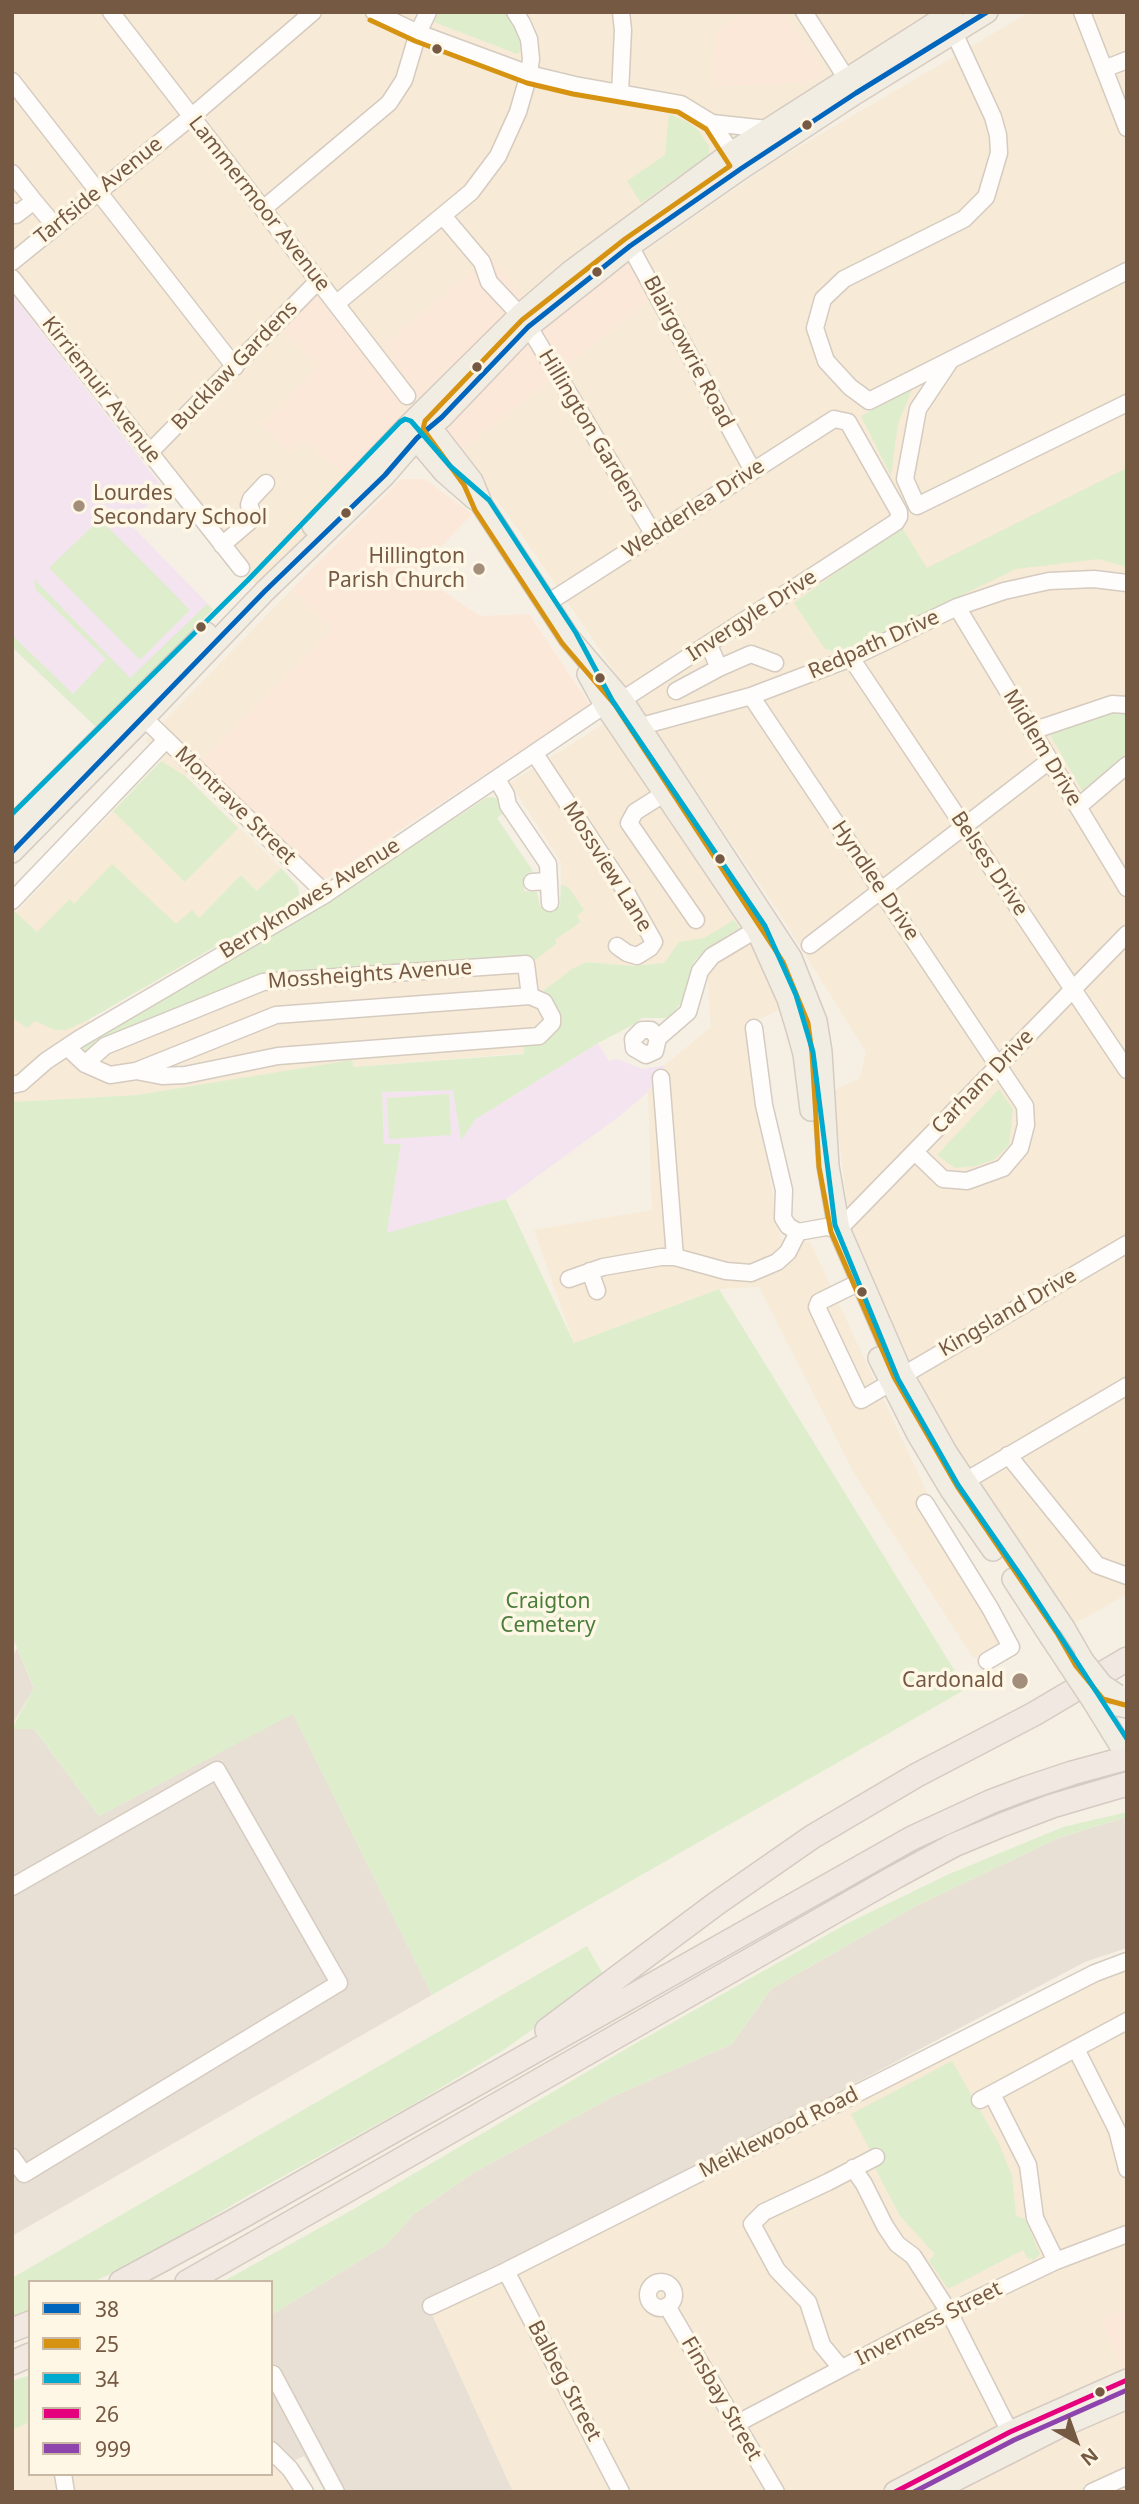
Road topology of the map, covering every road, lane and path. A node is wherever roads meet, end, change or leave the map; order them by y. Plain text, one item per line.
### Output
1 (111, 12) edge
2 (313, 12) edge
3 (374, 12) edge
4 (428, 12) edge
5 (514, 12) edge
6 (621, 12) edge
7 (804, 12) edge
8 (986, 12) edge
9 (1082, 12) edge
10 (956, 19) edge
11 (418, 33) junction
12 (1127, 60) edge
13 (1104, 69) junction
14 (529, 74) junction
15 (12, 81) edge
16 (851, 86) junction
17 (620, 93) junction
18 (191, 117) junction
19 (712, 123) junction
20 (1127, 128) edge
21 (767, 129) junction
22 (737, 161) junction
23 (12, 173) edge
24 (98, 192) junction
25 (34, 201) junction
26 (263, 209) junction
27 (12, 211) edge
28 (443, 217) junction
29 (55, 226) junction
30 (626, 239) junction
31 (12, 262) edge
32 (1127, 271) edge
33 (12, 278) edge
34 (319, 279) junction
35 (337, 303) junction
36 (524, 321) junction
37 (951, 359) junction
38 (235, 366) junction
39 (407, 396) dead end
40 (1127, 403) edge
41 (423, 430) junction
42 (150, 452) junction
43 (753, 471) junction
44 (444, 472) junction
45 (385, 475) junction
46 (266, 483) dead end
47 (482, 505) junction
48 (896, 522) joint
49 (654, 535) junction
50 (222, 545) junction
51 (292, 557) junction
52 (242, 568) dead end
53 (1127, 583) edge
54 (546, 604) junction
55 (957, 607) junction
56 (709, 645) junction
57 (851, 658) junction
58 (775, 663) dead end
59 (719, 668) junction
60 (676, 691) dead end
61 (751, 696) junction
62 (613, 703) junction
63 (1127, 705) edge
64 (144, 718) junction
65 (632, 731) junction
66 (1032, 731) junction
67 (166, 740) junction
68 (535, 754) junction
69 (1049, 761) junction
70 (1127, 765) edge
71 (497, 779) junction
72 (665, 793) junction
73 (1078, 807) junction
74 (964, 826) junction
75 (12, 827) edge
76 (12, 852) edge
77 (532, 881) dead end
78 (549, 881) junction
79 (1127, 888) edge
80 (881, 890) junction
81 (326, 894) junction
82 (12, 901) edge
83 (550, 903) dead end
84 (696, 920) dead end
85 (763, 926) junction
86 (1127, 934) edge
87 (810, 945) dead end
88 (617, 946) dead end
89 (1073, 990) junction
90 (530, 996) junction
91 (754, 1028) dead end
92 (658, 1038) dead end
93 (67, 1046) junction
94 (1121, 1047) edge
95 (85, 1064) junction
96 (998, 1066) junction
97 (1127, 1070) edge
98 (136, 1071) junction
99 (661, 1078) dead end
100 (12, 1085) edge
101 (915, 1152) junction
102 (832, 1228) junction
103 (797, 1232) junction
104 (1127, 1244) edge
105 (675, 1257) junction
106 (590, 1271) junction
107 (569, 1279) dead end
108 (855, 1284) junction
109 (597, 1291) dead end
110 (896, 1378) junction
111 (1127, 1386) edge
112 (1008, 1455) junction
113 (957, 1485) junction
114 (925, 1503) dead end
115 (974, 1510) junction
116 (942, 1530) junction
117 (1127, 1576) edge
118 (1057, 1632) junction
119 (1127, 1659) edge
120 (987, 1661) dead end
121 (1083, 1661) junction
122 (1127, 1696) edge
123 (1093, 1701) junction
124 (1127, 1707) edge
125 (1127, 1757) edge
126 (1127, 1784) edge
127 (1127, 1800) edge
128 (954, 1846) junction
129 (12, 1887) edge
130 (1127, 1961) edge
131 (1127, 2021) edge
132 (1076, 2049) junction
133 (459, 2092) junction
134 (1122, 2128) edge
135 (12, 2157) edge
136 (876, 2157) dead end
137 (853, 2168) junction
138 (1127, 2169) edge
139 (1127, 2234) edge
140 (1056, 2261) junction
141 (506, 2271) junction
142 (125, 2280) edge
143 (190, 2280) edge
144 (431, 2306) dead end
145 (667, 2306) dead end
146 (949, 2312) junction
147 (841, 2368) junction
148 (273, 2374) edge
149 (1127, 2380) edge
150 (1127, 2398) edge
151 (736, 2424) junction
152 (1014, 2440) junction
153 (273, 2452) edge
154 (1127, 2476) edge
155 (937, 2486) edge
156 (305, 2492) edge
157 (335, 2492) edge
158 (621, 2492) edge
159 (776, 2492) edge
160 (895, 2492) edge
161 (1092, 2492) edge

1 - 18 street, Lammermoor Avenue
2 - 18 street, Tarfside Avenue
3 - 11 street
4 - 11 street
5 - 14 street
6 - 17 street
7 - 16 street
8 - 10 main road
9 - 13 street
10 - 16 main road
10 - 37 street
11 - 14 street
11 - 26 street
12 - 13 street
13 - 20 street
14 - 17 street
14 - 28 street
15 - 24 street
16 - 21 main road
16 - 22 main road
17 - 19 street
18 - 24 street, Tarfside Avenue
18 - 26 street, Lammermoor Avenue
19 - 21 street
19 - 22 street
21 - 22 main road
22 - 30 main road
23 - 25 street
24 - 29 street, Tarfside Avenue
24 - 38 street
25 - 27 street
25 - 29 street
26 - 34 street, Lammermoor Avenue
28 - 35 street
28 - 36 street, Hillington Gardens
29 - 31 street, Tarfside Avenue
30 - 36 main road
30 - 43 street, Blairgowrie Road
32 - 37 street
33 - 42 street, Kirriemuir Avenue
34 - 35 street, Lammermoor Avenue
34 - 38 street, Bucklaw Gardens
35 - 39 street, Lammermoor Avenue
36 - 41 main road
36 - 49 street, Hillington Gardens
37 - 40 street
38 - 42 street, Bucklaw Gardens
41 - 44 main road
41 - 45 main road
41 - 47 main road
41 - 51 main road
42 - 50 street, Kirriemuir Avenue
43 - 48 street, Wedderlea Drive
43 - 49 street, Wedderlea Drive
44 - 45 main road
44 - 47 main road
45 - 51 main road
46 - 50 street
47 - 54 main road
48 - 56 street, Invergyle Drive
49 - 54 street, Wedderlea Drive
50 - 52 street, Kirriemuir Avenue
51 - 64 main road
51 - 75 main road
53 - 55 street, Redpath Drive
54 - 62 main road
55 - 57 street, Redpath Drive
55 - 66 street, Midlem Drive
56 - 59 street
56 - 62 street, Invergyle Drive
57 - 61 street, Redpath Drive
57 - 74 street, Belses Drive
58 - 59 street
59 - 60 street
61 - 65 street, Redpath Drive
61 - 80 street, Hyndlee Drive
62 - 65 main road
62 - 68 street, Berryknowes Avenue
63 - 66 street
64 - 67 street, Montrave Street
64 - 76 main road
65 - 72 main road
65 - 85 main road
66 - 69 street, Midlem Drive
67 - 81 street, Montrave Street
67 - 82 street
68 - 71 street, Berryknowes Avenue
68 - 88 street, Mossview Lane
69 - 73 street, Midlem Drive
69 - 74 street
70 - 73 street
71 - 78 street
71 - 81 street, Berryknowes Avenue
72 - 84 street
72 - 85 main road
73 - 79 street, Midlem Drive
74 - 80 street
74 - 89 street, Belses Drive
77 - 78 street
78 - 83 street
80 - 87 street
80 - 96 street, Hyndlee Drive
81 - 93 street, Berryknowes Avenue
85 - 92 street
85 - 102 main road
86 - 89 street, Carham Drive
89 - 94 street, Belses Drive
89 - 96 street, Carham Drive
90 - 95 street, Mossheights Avenue
90 - 98 street, Mossheights Avenue
90 - 98 street, Mossheights Avenue
91 - 103 street
93 - 95 street
93 - 100 street, Berryknowes Avenue
94 - 97 street, Belses Drive
95 - 98 street, Mossheights Avenue
96 - 101 street, Carham Drive
96 - 101 street, Hyndlee Drive
99 - 105 street
101 - 102 street, Carham Drive
102 - 103 street
102 - 108 main road
103 - 105 street
104 - 110 street, Kingsland Drive
105 - 106 street
106 - 107 street
106 - 109 street
108 - 110 main road
108 - 110 street, Kingsland Drive
110 - 113 main road
111 - 112 street
112 - 113 street
112 - 117 street
113 - 115 main road
114 - 116 street
115 - 116 street
115 - 118 main road
116 - 120 street
118 - 121 main road
118 - 123 main road, bridge
119 - 133 highway
121 - 122 main road, bridge
121 - 123 main road, bridge
123 - 124 main road
123 - 125 main road
125 - 133 highway
126 - 128 highway
127 - 128 highway
128 - 143 highway
129 - 135 street
130 - 141 street, Meiklewood Road
131 - 132 street
132 - 134 street
132 - 140 street
133 - 142 highway
134 - 138 street
136 - 137 street
137 - 146 street
137 - 147 street
139 - 140 street, Inverness Street
140 - 146 street, Inverness Street
141 - 144 street, Meiklewood Road
141 - 158 street, Balbeg Street
145 - 151 street, Finsbay Street
146 - 147 street, Inverness Street
146 - 152 street
147 - 151 street, Inverness Street
148 - 157 street
149 - 152 main road
150 - 152 main road
151 - 159 street, Finsbay Street
152 - 155 main road
153 - 156 street
154 - 161 street
155 - 160 main road

